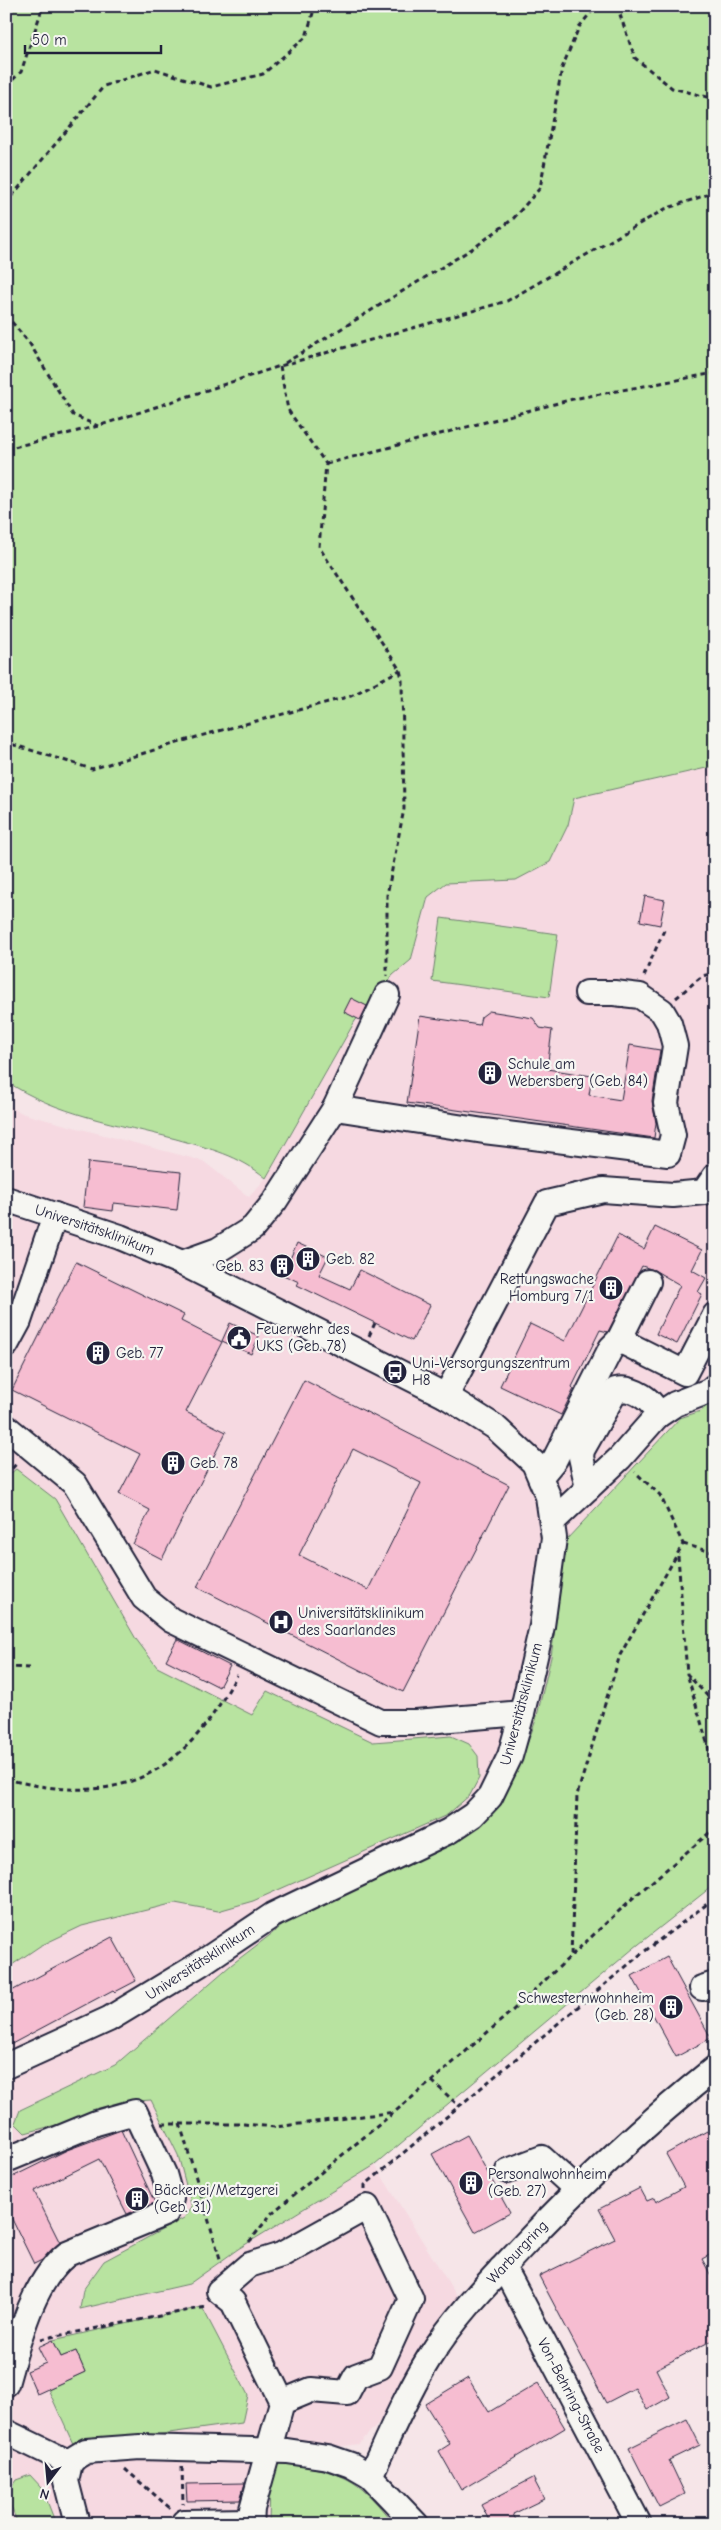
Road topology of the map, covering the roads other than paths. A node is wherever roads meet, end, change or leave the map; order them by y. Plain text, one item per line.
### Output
1 (587, 993) dead end
2 (387, 995) road end
3 (335, 1108) junction
4 (715, 1176) edge
5 (6, 1199) edge
6 (56, 1215) junction
7 (182, 1263) junction
8 (648, 1282) dead end
9 (715, 1315) edge
10 (619, 1340) junction
11 (6, 1344) edge
12 (715, 1386) edge
13 (446, 1396) junction
14 (658, 1416) junction
15 (6, 1427) edge
16 (541, 1476) junction
17 (588, 1488) junction
18 (559, 1516) junction
19 (522, 1713) junction
20 (6, 2066) edge
21 (712, 2076) edge
22 (6, 2160) edge
23 (508, 2172) dead end
24 (576, 2189) junction
25 (501, 2270) junction
26 (6, 2384) edge
27 (282, 2402) junction
28 (6, 2432) edge
29 (268, 2450) junction
30 (70, 2463) junction
31 (370, 2476) junction
32 (184, 2522) road end
33 (251, 2522) edge
34 (76, 2524) edge
35 (416, 2524) edge
36 (639, 2524) edge

1 - 3 street
2 - 3 street
3 - 7 street
4 - 13 street
5 - 6 street, Universitätsklinikum
6 - 7 street, Universitätsklinikum
6 - 11 street
7 - 13 street, Universitätsklinikum
8 - 10 street
9 - 10 street
10 - 16 street
12 - 14 street
13 - 16 street, Universitätsklinikum
14 - 17 street
14 - 17 street
15 - 19 street
16 - 18 street, Universitätsklinikum
17 - 18 street
18 - 19 street, Universitätsklinikum
19 - 20 street, Universitätsklinikum
21 - 24 street, Warburgring
22 - 26 street
23 - 24 street
24 - 25 street, Warburgring
25 - 31 street, Warburgring
25 - 36 street, Von-Behring-Straße
27 - 27 street
27 - 29 street
28 - 30 street
29 - 30 street
29 - 31 street
29 - 33 street
30 - 34 street
31 - 35 street
32 - 33 street

